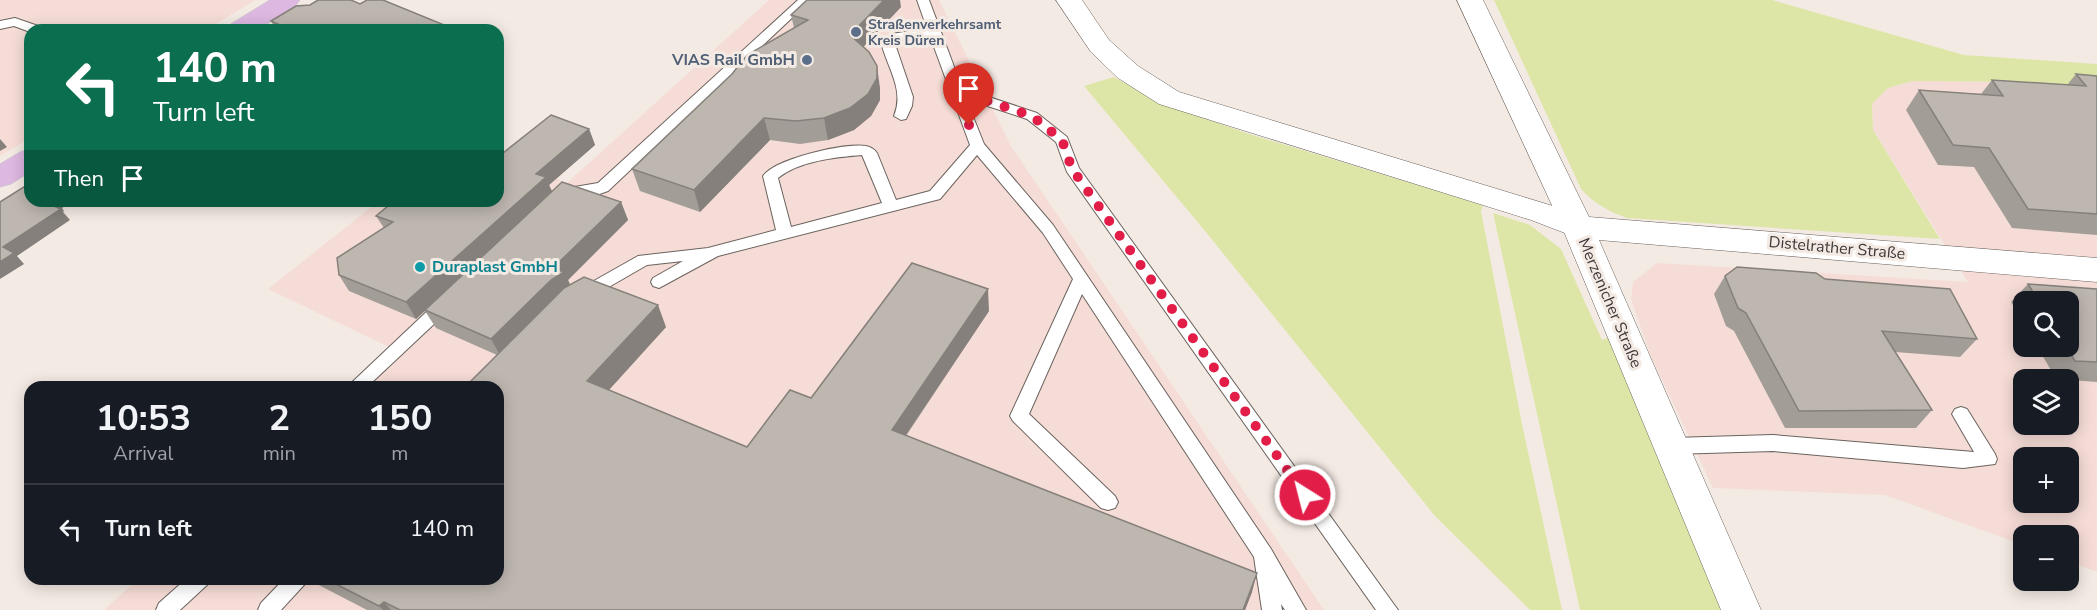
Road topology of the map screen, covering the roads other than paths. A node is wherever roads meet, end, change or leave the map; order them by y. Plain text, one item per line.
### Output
1 (287, 0) edge
2 (805, 0) edge
3 (923, 0) edge
4 (1070, 0) edge
5 (1470, 0) edge
6 (249, 24) edge
7 (0, 25) edge
8 (24, 25) edge
9 (934, 31) junction
10 (955, 90) junction
11 (901, 116) dead end
12 (977, 146) junction
13 (24, 163) edge
14 (0, 177) edge
15 (556, 203) edge
16 (891, 206) junction
17 (1578, 227) junction
18 (785, 234) junction
19 (713, 252) junction
20 (2097, 270) edge
21 (1081, 279) junction
22 (659, 282) dead end
23 (452, 297) edge
24 (567, 304) edge
25 (363, 381) edge
26 (1960, 414) dead end
27 (1672, 446) junction
28 (1108, 502) dead end
29 (1264, 555) junction
30 (193, 585) edge
31 (291, 585) edge
32 (166, 610) edge
33 (268, 610) edge
34 (1272, 610) edge
35 (1296, 610) edge
36 (1388, 610) edge
37 (1741, 610) edge

1 - 6 main road
2 - 15 lane
3 - 9 lane
4 - 17 street, Distelrather Straße
5 - 17 street, Merzenicher Straße
7 - 8 lane
9 - 10 lane
9 - 11 lane
10 - 12 lane
10 - 36 lane
12 - 16 lane
12 - 21 lane
13 - 14 main road
16 - 18 lane
16 - 18 lane
17 - 20 street, Distelrather Straße
17 - 27 street, Merzenicher Straße
18 - 19 lane
19 - 22 lane
19 - 24 lane
21 - 28 lane
21 - 29 lane
23 - 25 lane
26 - 27 lane
27 - 37 street, Merzenicher Straße
29 - 34 lane
29 - 35 lane
30 - 32 lane
31 - 33 lane

